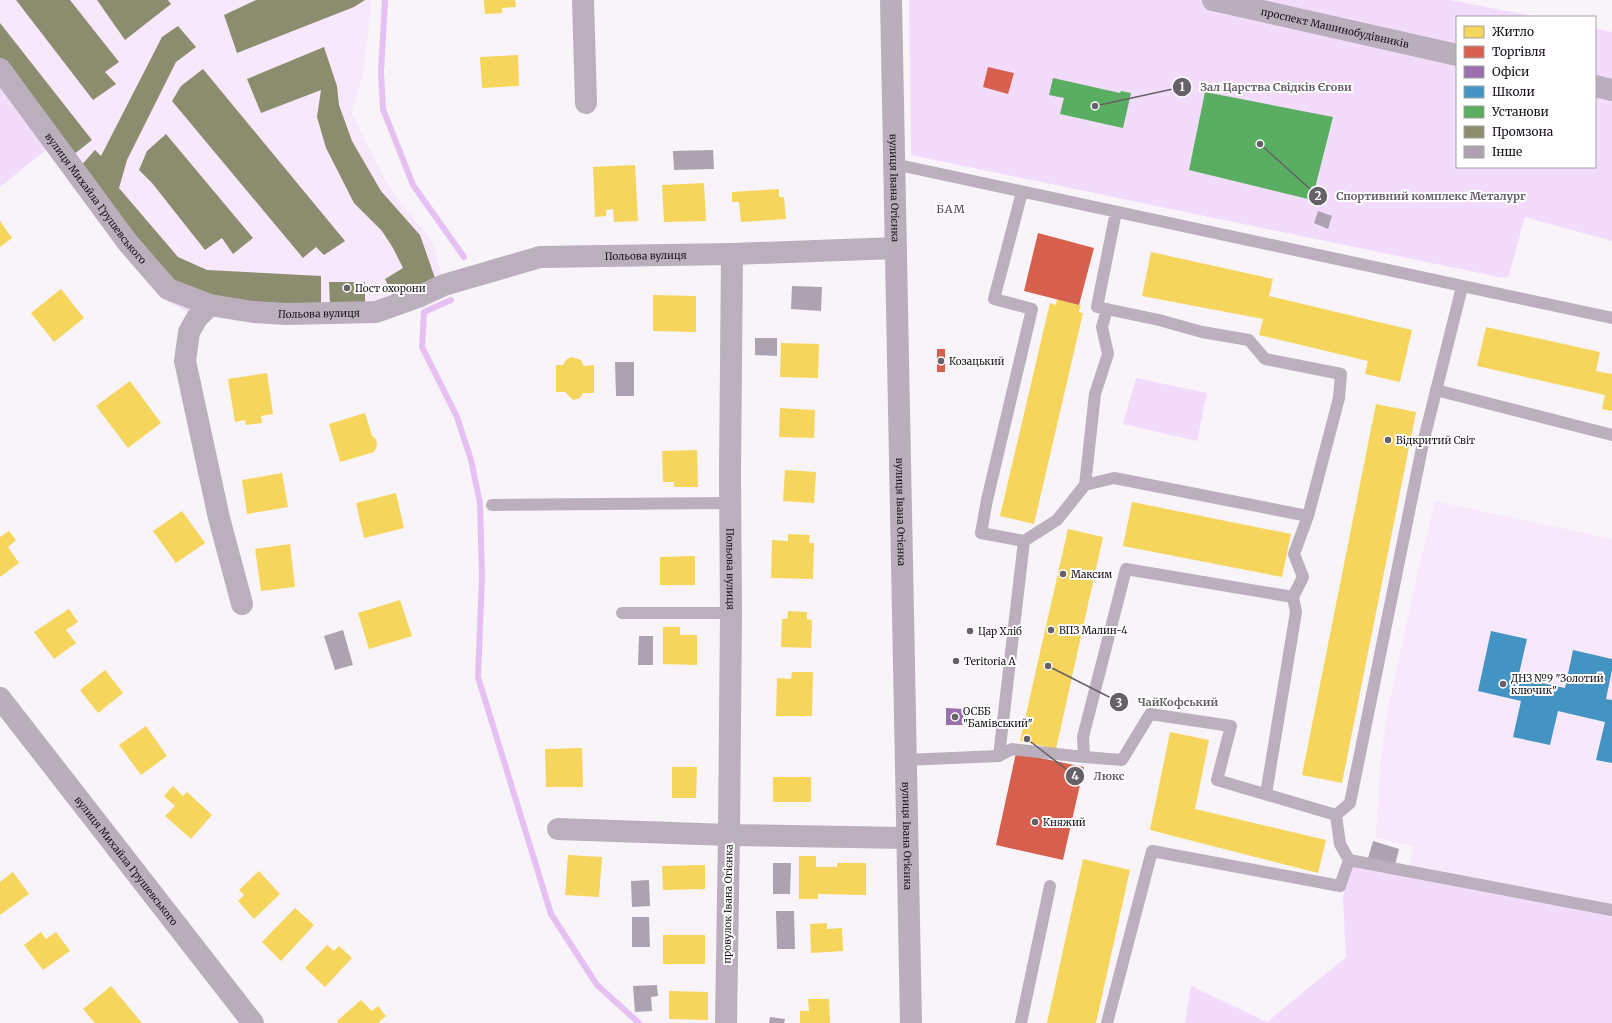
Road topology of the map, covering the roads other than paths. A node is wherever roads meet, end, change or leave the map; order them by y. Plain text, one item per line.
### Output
1 (583, 0) edge
2 (891, 0) edge
3 (1212, 0) edge
4 (1456, 55) edge
5 (0, 69) edge
6 (1596, 86) edge
7 (1612, 90) edge
8 (586, 103) dead end
9 (894, 164) junction
10 (1022, 192) junction
11 (1116, 212) junction
12 (896, 248) junction
13 (732, 254) junction
14 (1462, 287) junction
15 (210, 305) junction
16 (1107, 309) junction
17 (1612, 318) edge
18 (1436, 390) junction
19 (1612, 434) edge
20 (1085, 485) junction
21 (730, 503) junction
22 (492, 505) dead end
23 (1308, 516) junction
24 (1024, 541) junction
25 (1293, 597) junction
26 (242, 604) dead end
27 (622, 613) dead end
28 (731, 613) junction
29 (0, 698) edge
30 (999, 756) junction
31 (1084, 757) junction
32 (905, 760) junction
33 (1266, 794) junction
34 (1336, 815) junction
35 (558, 828) dead end
36 (729, 836) junction
37 (907, 838) junction
38 (1349, 860) junction
39 (1050, 886) dead end
40 (1612, 910) edge
41 (253, 1023) edge
42 (726, 1023) edge
43 (911, 1023) edge
44 (1021, 1023) edge
45 (1107, 1023) edge

1 - 8 street
2 - 9 street, вулиця Івана Огієнка
3 - 4 street, проспект Машинобудівників
5 - 15 street, вулиця Михайла Грушевського
6 - 7 street
9 - 10 lane
9 - 12 street, вулиця Івана Огієнка
10 - 11 lane
10 - 24 lane
11 - 14 lane
11 - 16 lane
12 - 13 street, Польова вулиця
12 - 32 street, вулиця Івана Огієнка
13 - 15 street, Польова вулиця
13 - 21 street, Польова вулиця
14 - 17 lane
14 - 18 lane
15 - 26 street
16 - 20 lane
16 - 23 lane
18 - 19 lane
18 - 34 lane
20 - 23 lane
20 - 24 lane
21 - 22 lane
21 - 28 street, Польова вулиця
23 - 25 lane
24 - 30 lane
25 - 31 lane
25 - 33 lane
27 - 28 lane
28 - 36 street, Польова вулиця
29 - 41 street, вулиця Михайла Грушевського
30 - 31 lane
30 - 32 lane
31 - 33 lane
32 - 37 street, вулиця Івана Огієнка
33 - 34 lane
34 - 38 lane
35 - 36 street, провулок Івана Огієнка
36 - 37 street
36 - 42 street, провулок Івана Огієнка
37 - 43 street, вулиця Івана Огієнка
38 - 40 lane
38 - 45 lane
39 - 44 lane

